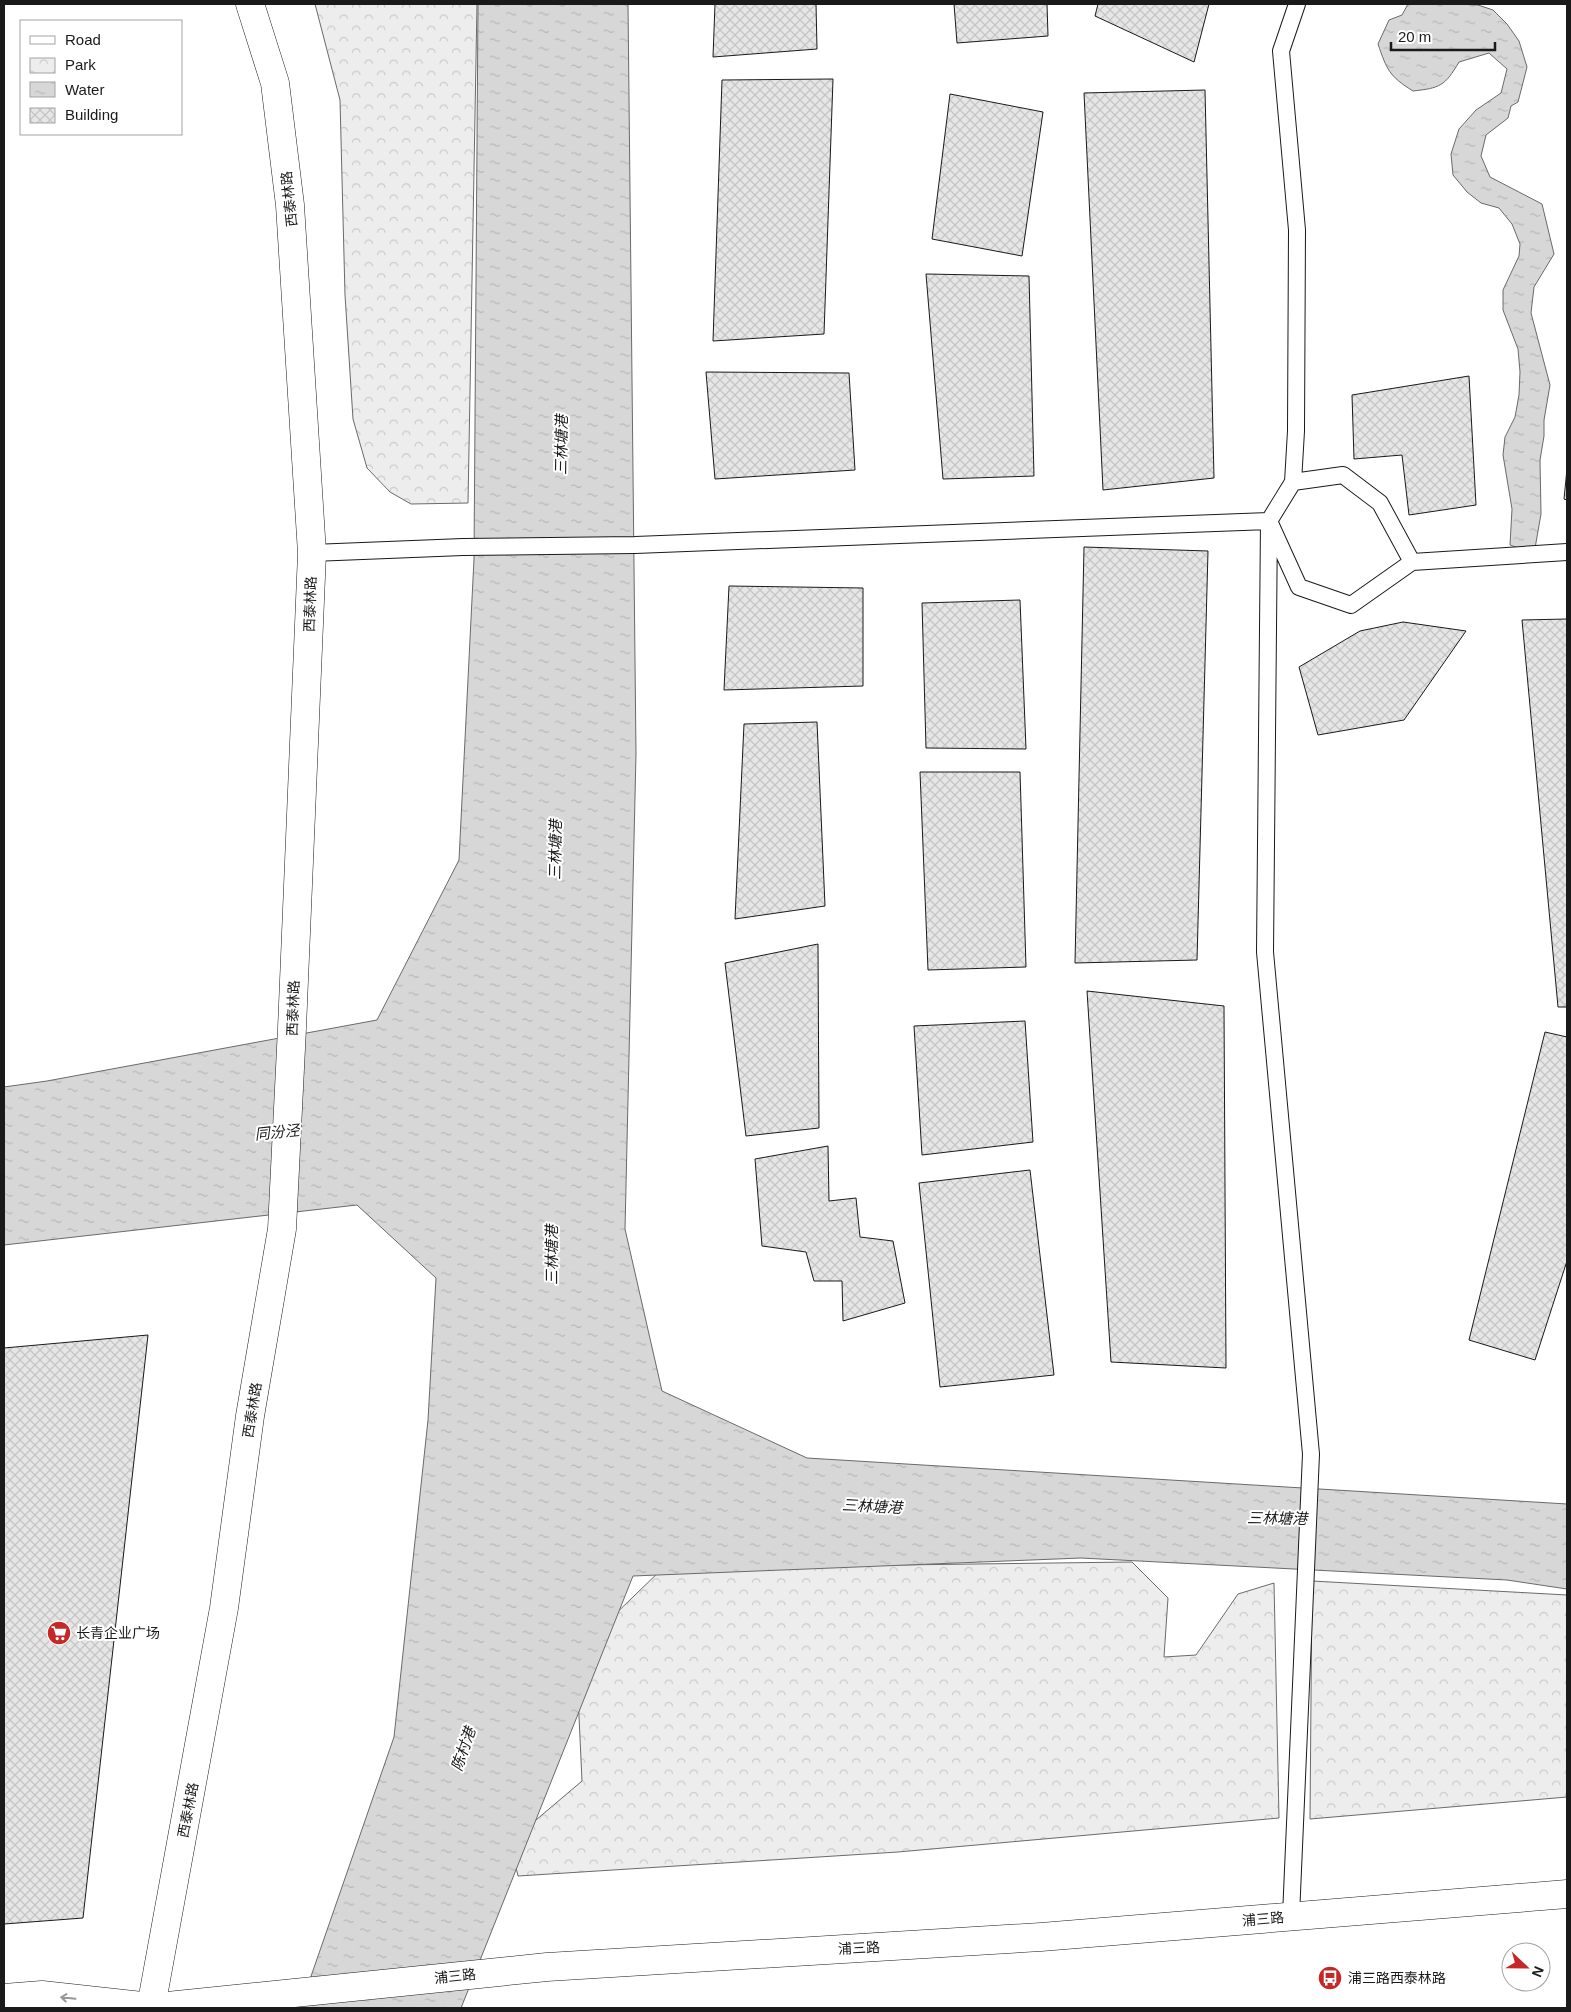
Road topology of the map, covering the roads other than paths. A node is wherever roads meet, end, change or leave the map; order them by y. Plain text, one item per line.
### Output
1 (250, 4) edge
2 (1297, 4) edge
3 (1293, 482) junction
4 (1269, 521) junction
5 (1567, 552) edge
6 (312, 553) junction
7 (1412, 562) junction
8 (1567, 1894) edge
9 (1291, 1916) junction
10 (4, 1998) edge
11 (150, 2008) edge

1 - 6 street, 西泰林路
2 - 3 lane
3 - 4 lane
3 - 7 lane
4 - 6 lane
4 - 7 lane
4 - 9 lane
5 - 7 lane
6 - 11 street, 西泰林路
8 - 9 street, 浦三路
9 - 11 street, 浦三路
11 -> 10 street, 浦三路

